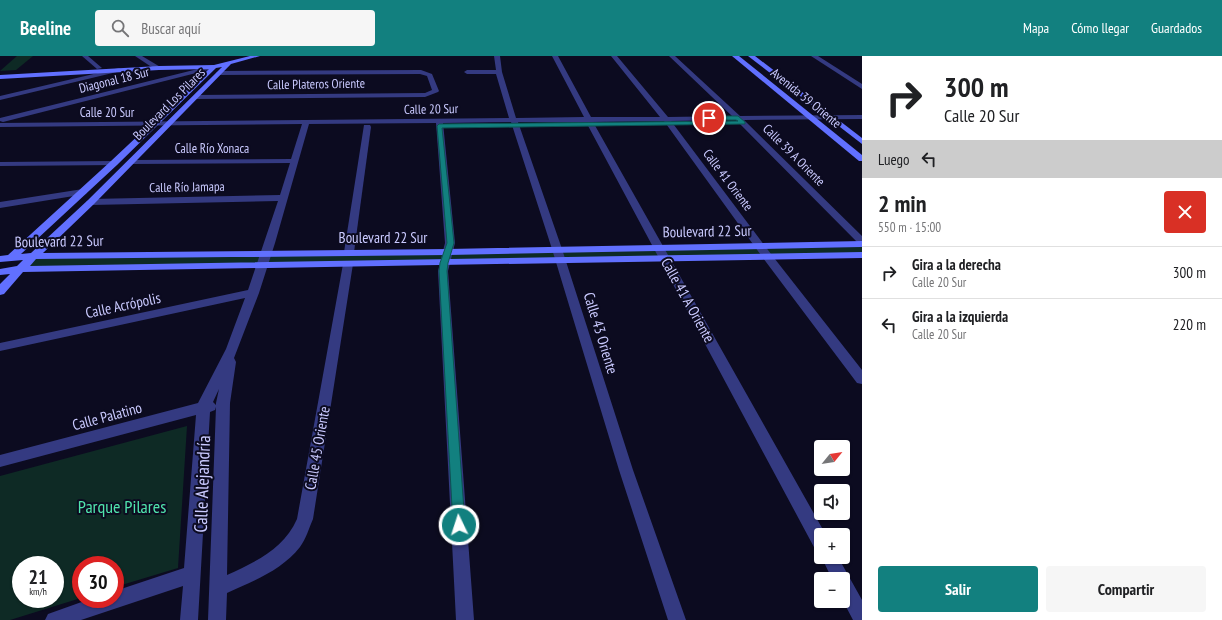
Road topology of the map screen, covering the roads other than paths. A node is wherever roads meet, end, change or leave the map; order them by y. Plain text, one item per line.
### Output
1 (85, 56) edge
2 (138, 56) edge
3 (257, 56) edge
4 (497, 56) edge
5 (556, 56) edge
6 (614, 56) edge
7 (672, 56) edge
8 (735, 56) edge
9 (750, 56) edge
10 (814, 56) edge
11 (229, 63) junction
12 (152, 65) junction
13 (99, 68) junction
14 (159, 68) junction
15 (119, 70) junction
16 (217, 70) junction
17 (467, 72) dead end
18 (500, 72) junction
19 (0, 73) edge
20 (0, 76) edge
21 (862, 87) edge
22 (436, 91) joint
23 (0, 97) edge
24 (196, 97) junction
25 (862, 116) edge
26 (810, 117) junction
27 (829, 117) junction
28 (740, 120) junction
29 (0, 121) edge
30 (667, 121) junction
31 (590, 122) junction
32 (514, 123) junction
33 (837, 123) junction
34 (862, 123) edge
35 (439, 124) junction
36 (818, 124) junction
37 (0, 125) edge
38 (305, 125) junction
39 (151, 127) junction
40 (166, 127) junction
41 (368, 127) junction
42 (0, 129) edge
43 (862, 142) edge
44 (862, 159) edge
45 (294, 160) junction
46 (131, 162) junction
47 (114, 163) junction
48 (0, 164) edge
49 (83, 192) junction
50 (283, 198) junction
51 (91, 202) junction
52 (0, 205) edge
53 (862, 243) edge
54 (759, 245) junction
55 (349, 252) junction
56 (267, 253) junction
57 (662, 253) junction
58 (558, 255) junction
59 (862, 255) edge
60 (12, 256) junction
61 (34, 256) junction
62 (767, 256) junction
63 (446, 257) junction
64 (0, 258) edge
65 (348, 264) junction
66 (263, 265) junction
67 (0, 267) edge
68 (20, 270) junction
69 (0, 272) edge
70 (0, 291) edge
71 (253, 293) junction
72 (0, 348) edge
73 (232, 349) junction
74 (862, 379) edge
75 (223, 403) junction
76 (204, 408) junction
77 (0, 461) edge
78 (814, 530) edge
79 (192, 574) junction
80 (218, 588) junction
81 (850, 596) edge
82 (862, 618) edge
83 (54, 620) edge
84 (189, 620) edge
85 (217, 620) edge
86 (465, 620) edge
87 (677, 620) edge

1 - 13 street
2 - 12 street
3 - 11 street
4 - 18 street, Calle 43 Oriente
5 - 31 street, Calle 41 A Oriente
6 - 30 street, Calle 41 Oriente
7 - 28 street, Calle 39 A Oriente
8 - 26 street, Avenida 39 Oriente
9 - 27 street, Avenida 39 Oriente
10 - 21 street
11 - 12 street, Boulevard Los Pilares
11 - 16 street, Boulevard Los Pilares
12 - 13 street, Boulevard Los Pilares
12 - 14 street
13 - 19 street, Boulevard Los Pilares
14 - 15 street, Boulevard Los Pilares
14 - 16 street, Boulevard Los Pilares
15 - 20 street, Boulevard Los Pilares
15 - 23 street
16 - 22 street, Diagonal 18 Sur
16 - 24 street, Boulevard Los Pilares
16 - 29 street, Diagonal 18 Sur
16 - 39 street, Boulevard Los Pilares
17 - 18 street
18 - 32 street, Calle 43 Oriente
22 - 24 street, Calle Plateros Oriente
24 - 40 street, Boulevard Los Pilares
25 - 27 street, Calle 20 Sur
26 - 27 street, Calle 20 Sur
26 - 28 street, Calle 20 Sur
26 - 36 street, Avenida 39 Oriente
27 - 33 street, Avenida 39 Oriente
28 - 30 street, Calle 20 Sur
28 - 36 street, Calle 20 Sur
28 - 53 street, Calle 39 A Oriente
30 - 31 street, Calle 20 Sur
30 - 54 street, Calle 41 Oriente
31 - 32 street, Calle 20 Sur
31 - 57 street, Calle 41 A Oriente
32 - 35 street, Calle 20 Sur
32 - 58 street, Calle 43 Oriente
33 - 34 street, Calle 20 Sur
33 - 36 street, Calle 20 Sur
33 - 43 street, Avenida 39 Oriente
35 - 38 street, Calle 20 Sur
35 - 41 street, Calle 20 Sur
35 - 63 street
36 - 44 street, Avenida 39 Oriente
37 - 39 street, Calle 20 Sur
38 - 40 street, Calle 20 Sur
38 - 41 street, Calle 20 Sur
38 - 45 street, Calle Alejandría
39 - 40 street, Calle 20 Sur
39 - 42 street, Calle 20 Sur
39 - 47 street, Boulevard Los Pilares
40 - 46 street, Boulevard Los Pilares
41 - 55 street
45 - 46 street, Calle Río Xonaca
45 - 50 street, Calle Alejandría
46 - 51 street, Boulevard Los Pilares
47 - 48 street
47 - 49 street, Boulevard Los Pilares
49 - 52 street
49 - 60 street, Boulevard Los Pilares
50 - 51 street, Calle Río Jamapa
50 - 56 street, Calle Alejandría
51 - 61 street, Boulevard Los Pilares
53 - 54 street, Boulevard 22 Sur
54 - 57 street, Boulevard 22 Sur
54 - 62 street, Calle 41 Oriente
55 - 56 street, Boulevard 22 Sur
55 - 63 street, Boulevard 22 Sur
56 - 61 street, Boulevard 22 Sur
56 - 66 street, Calle Alejandría
57 - 58 street, Boulevard 22 Sur
57 - 62 street, Boulevard 22 Sur
57 - 78 street, Calle 41 A Oriente
58 - 63 street, Boulevard 22 Sur
58 - 87 street, Calle 43 Oriente
59 - 62 street, Boulevard 22 Sur
60 - 61 street, Boulevard 22 Sur
60 - 64 street, Boulevard 22 Sur
60 - 67 street, Boulevard Los Pilares
61 - 68 street, Boulevard Los Pilares
62 - 74 street, Calle 41 Oriente
63 - 65 street, Boulevard 22 Sur
63 - 86 street
65 - 66 street, Boulevard 22 Sur
65 - 80 street, Calle 45 Oriente
66 - 68 street, Boulevard 22 Sur
66 - 71 street, Calle Alejandría
68 - 69 street, Boulevard 22 Sur
68 - 70 street, Boulevard Los Pilares
71 - 72 street, Calle Acrópolis
71 - 73 street, Calle Alejandría
73 - 75 street, Calle Alejandría
73 - 76 street, Calle Alejandría
75 - 76 street, Calle Palatino
75 - 80 street, Calle Alejandría
76 - 77 street, Calle Palatino
76 - 79 street, Calle Alejandría
79 - 83 street
79 - 84 street, Calle Alejandría
80 - 85 street, Calle Alejandría
81 - 82 street

